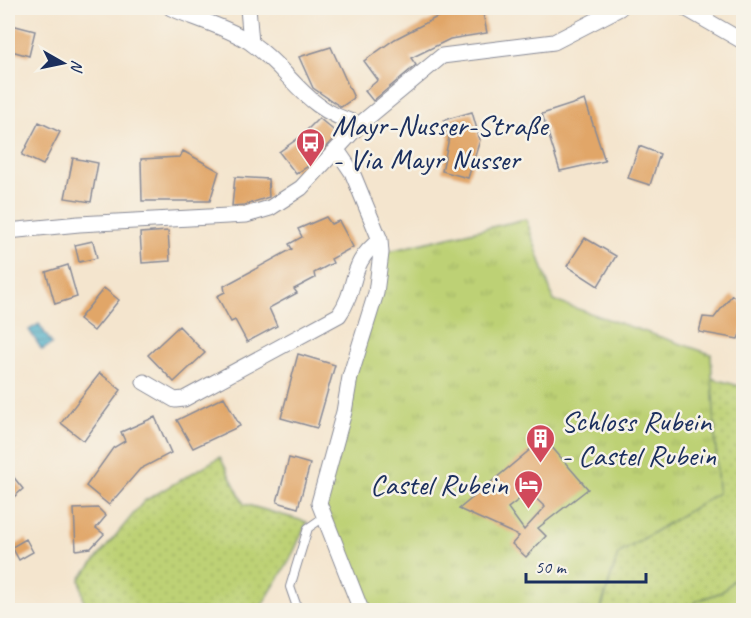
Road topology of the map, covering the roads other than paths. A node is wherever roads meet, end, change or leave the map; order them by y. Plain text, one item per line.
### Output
1 (171, 8) edge
2 (248, 8) edge
3 (620, 8) edge
4 (685, 8) edge
5 (744, 42) edge
6 (251, 43) junction
7 (360, 124) junction
8 (337, 150) junction
9 (8, 231) edge
10 (380, 240) junction
11 (144, 382) dead end
12 (324, 517) junction
13 (298, 610) edge
14 (361, 610) edge

1 - 6 street
2 - 6 street
3 - 7 street
4 - 5 street
6 - 7 street
7 - 8 street
8 - 9 street
8 - 10 street
10 - 11 street
10 - 12 street
12 - 13 lane
12 - 14 street

